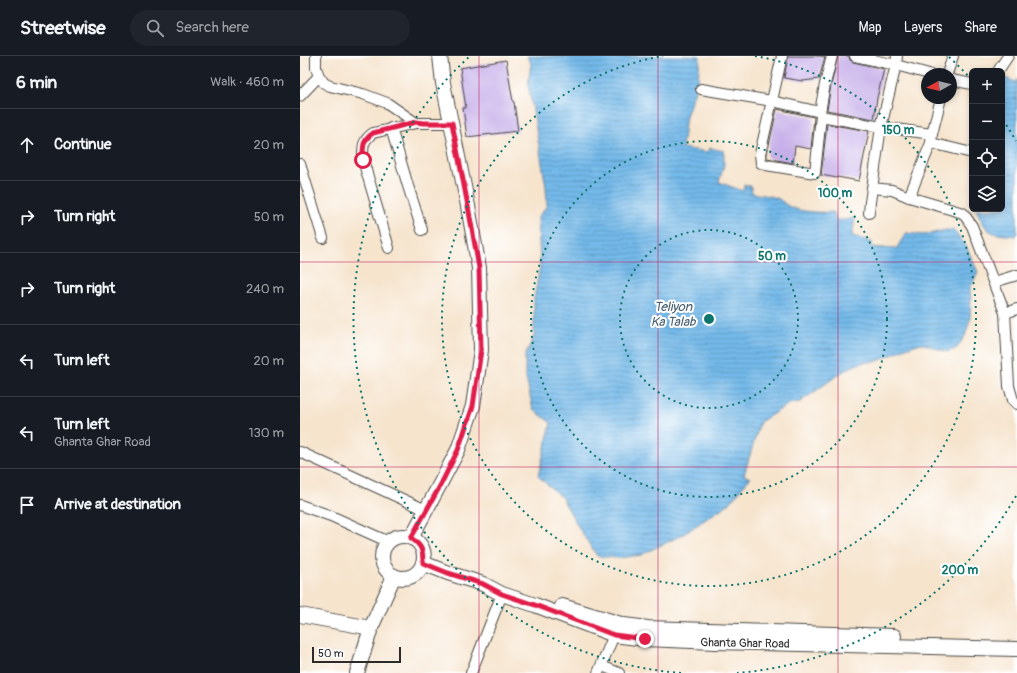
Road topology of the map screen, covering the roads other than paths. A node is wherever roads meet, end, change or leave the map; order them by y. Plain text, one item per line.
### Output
1 (316, 56) edge
2 (440, 56) edge
3 (782, 56) edge
4 (832, 56) edge
5 (855, 56) edge
6 (953, 56) edge
7 (1008, 56) edge
8 (896, 60) edge
9 (949, 68) edge
10 (1000, 68) edge
11 (921, 71) edge
12 (319, 76) junction
13 (957, 81) edge
14 (969, 83) edge
15 (701, 89) dead end
16 (300, 96) edge
17 (772, 101) junction
18 (940, 104) edge
19 (820, 114) junction
20 (416, 122) junction
21 (452, 123) junction
22 (881, 127) junction
23 (391, 128) junction
24 (932, 139) junction
25 (969, 152) edge
26 (300, 164) edge
27 (872, 188) junction
28 (909, 197) junction
29 (869, 213) dead end
30 (422, 230) dead end
31 (323, 238) dead end
32 (389, 248) dead end
33 (1017, 275) edge
34 (994, 282) junction
35 (1017, 309) edge
36 (1005, 313) junction
37 (1017, 404) edge
38 (300, 452) edge
39 (300, 505) edge
40 (426, 510) junction
41 (411, 538) junction
42 (389, 542) junction
43 (423, 563) junction
44 (394, 576) junction
45 (483, 584) junction
46 (502, 594) junction
47 (300, 615) edge
48 (371, 628) junction
49 (614, 635) junction
50 (1017, 639) edge
51 (1017, 649) edge
52 (600, 669) edge
53 (357, 673) edge
54 (471, 673) edge
55 (619, 673) edge

1 - 12 street
2 - 21 street
3 - 17 street
4 - 19 street
5 - 8 street
6 - 9 street
7 - 10 street
8 - 11 street
8 - 22 street
12 - 16 street
12 - 20 street
13 - 14 street
15 - 17 street
17 - 19 street
17 - 19 street
18 - 24 street
19 - 22 street
20 - 21 street
20 - 23 street
21 - 40 street
22 - 24 street
22 - 27 street
23 - 30 street
23 - 32 street
24 - 25 street
24 - 28 street
26 - 31 street
27 - 28 street
27 - 29 street
28 - 34 street
33 - 34 street
34 - 36 street
35 - 36 street
36 - 37 street
38 - 40 street
39 - 42 street
40 - 41 street
41 - 42 street
41 - 43 street
42 - 44 street
43 - 44 street
43 - 45 street, Ghanta Ghar Road
44 - 48 street
45 - 46 street, Ghanta Ghar Road
45 - 50 street, Ghanta Ghar Road
46 - 49 street, Ghanta Ghar Road
46 - 54 street
47 - 48 street
48 - 53 street
49 - 51 street, Ghanta Ghar Road
49 - 52 street
52 - 55 street

